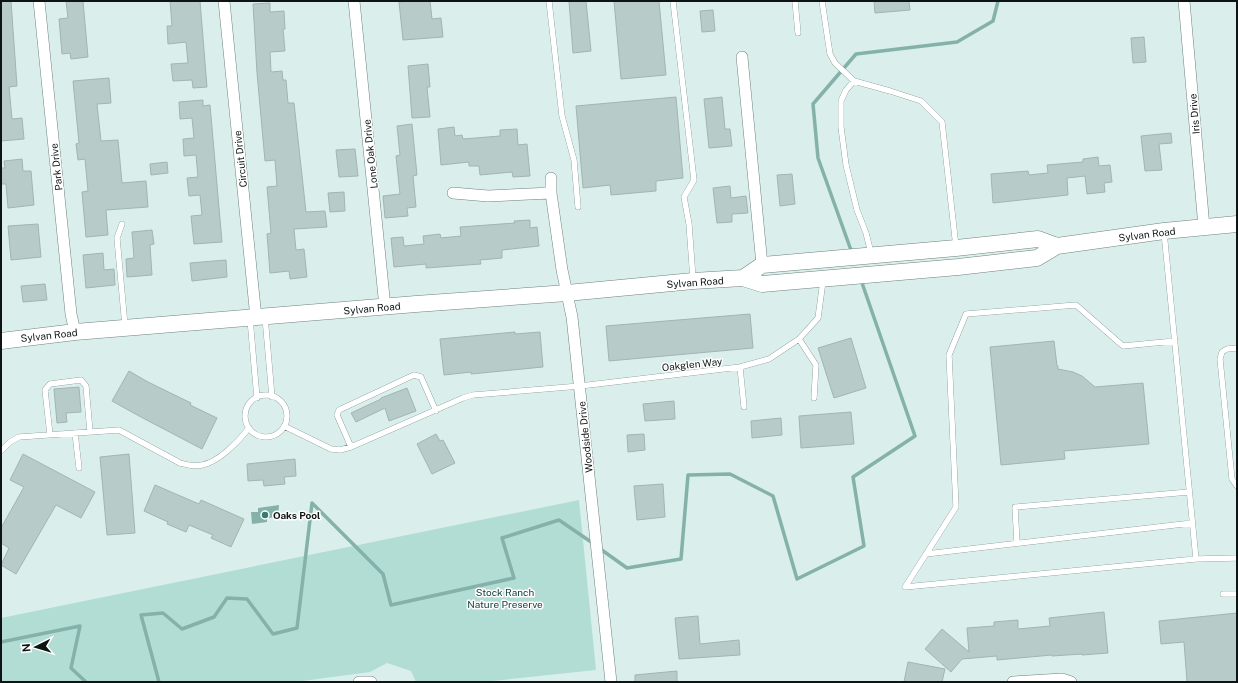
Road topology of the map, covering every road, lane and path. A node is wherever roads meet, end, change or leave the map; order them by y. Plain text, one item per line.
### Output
1 (39, 1) edge
2 (224, 1) edge
3 (354, 1) edge
4 (549, 1) edge
5 (673, 1) edge
6 (796, 1) edge
7 (822, 1) edge
8 (1184, 1) edge
9 (798, 33) dead end
10 (742, 57) dead end
11 (854, 82) junction
12 (551, 178) dead end
13 (453, 193) dead end
14 (551, 193) junction
15 (578, 207) dead end
16 (122, 224) dead end
17 (1237, 224) edge
18 (1204, 227) junction
19 (1164, 231) junction
20 (1057, 246) junction
21 (956, 248) junction
22 (866, 255) junction
23 (762, 265) junction
24 (743, 278) junction
25 (824, 278) junction
26 (693, 281) junction
27 (567, 293) junction
28 (385, 307) junction
29 (257, 318) junction
30 (125, 328) junction
31 (75, 332) junction
32 (799, 339) junction
33 (1, 341) edge
34 (1175, 341) junction
35 (1237, 348) edge
36 (740, 367) junction
37 (580, 386) junction
38 (272, 397) junction
39 (257, 398) junction
40 (814, 398) dead end
41 (744, 407) dead end
42 (436, 411) junction
43 (284, 426) junction
44 (249, 428) junction
45 (90, 432) junction
46 (75, 433) junction
47 (50, 435) junction
48 (351, 447) junction
49 (1, 451) edge
50 (78, 468) dead end
51 (1237, 486) edge
52 (1189, 492) junction
53 (1192, 523) junction
54 (1017, 543) junction
55 (926, 554) junction
56 (1237, 558) edge
57 (1196, 559) junction
58 (1223, 594) dead end
59 (1237, 594) edge
60 (359, 682) edge
61 (371, 682) edge
62 (611, 682) edge
63 (1013, 682) edge
64 (1071, 682) edge

1 - 31 street, Park Drive
2 - 29 street, Circuit Drive
3 - 28 street, Lone Oak Drive
4 - 15 lane
5 - 26 lane
6 - 9 lane
7 - 11 lane
8 - 18 street, Iris Drive
10 - 23 street
11 - 21 lane
11 - 22 lane
12 - 14 street, Woodside Drive
13 - 14 street
14 - 27 street, Woodside Drive
16 - 30 lane
17 - 18 main road, Sylvan Road
18 - 19 main road, Sylvan Road
19 - 20 main road, Sylvan Road
19 - 34 lane
20 - 21 main road, Sylvan Road
20 - 25 main road, Sylvan Road
21 - 22 main road, Sylvan Road
22 - 23 main road, Sylvan Road
23 - 24 main road, Sylvan Road
24 - 25 main road, Sylvan Road
24 - 26 main road, Sylvan Road
25 - 32 lane, Oakglen Way
26 - 27 main road, Sylvan Road
27 - 28 main road, Sylvan Road
27 - 37 street, Woodside Drive
28 - 29 main road, Sylvan Road
29 - 30 main road, Sylvan Road
29 - 38 lane
29 - 39 lane
30 - 31 main road, Sylvan Road
31 - 33 main road, Sylvan Road
32 - 36 lane, Oakglen Way
32 - 40 lane
34 - 52 lane
34 - 55 lane
35 - 51 lane
36 - 37 lane, Oakglen Way
36 - 41 lane
37 - 42 lane, Oakglen Way
37 - 62 street, Woodside Drive
38 - 39 lane
38 - 43 lane
39 - 44 lane
42 - 48 lane, Oakglen Way
42 - 48 lane
43 - 44 lane
43 - 48 lane, Oakglen Way
44 - 45 lane
45 - 46 lane
45 - 47 lane
46 - 47 lane
46 - 50 lane
47 - 49 lane
52 - 53 lane
52 - 54 lane
53 - 54 lane
53 - 57 lane
54 - 55 lane
55 - 57 lane
56 - 57 lane
58 - 59 lane
60 - 61 street
63 - 64 street

